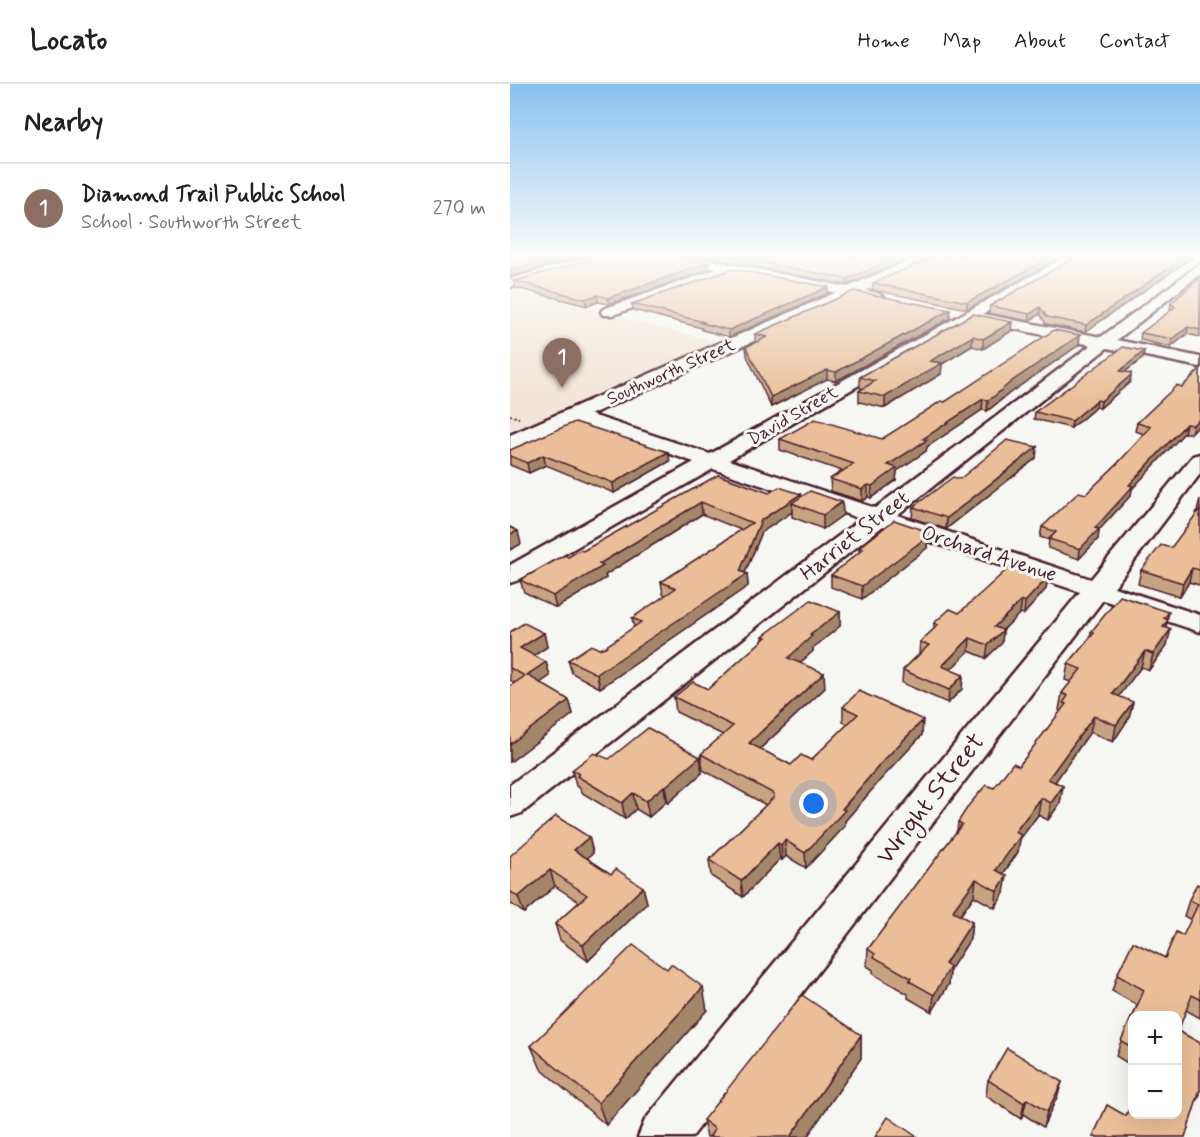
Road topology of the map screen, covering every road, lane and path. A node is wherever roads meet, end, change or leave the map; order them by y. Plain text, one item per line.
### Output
1 (627, 305) edge
2 (820, 305) edge
3 (988, 305) edge
4 (1152, 305) edge
5 (946, 311) edge
6 (608, 312) dead end
7 (969, 316) junction
8 (1104, 343) junction
9 (1200, 362) edge
10 (573, 415) junction
11 (510, 444) edge
12 (1200, 460) edge
13 (712, 462) junction
14 (879, 517) junction
15 (510, 575) edge
16 (1097, 590) junction
17 (1200, 624) edge
18 (510, 804) edge
19 (662, 1137) edge

1 - 6 street
2 - 10 main road, Southworth Street
3 - 7 street, David Street
4 - 8 street, Harriet Street
5 - 7 street
7 - 8 street
7 - 13 street, David Street
8 - 9 street
8 - 14 street, Harriet Street
10 - 11 main road, Southworth Street
10 - 13 street, Orchard Avenue
12 - 16 street, Wright Street
13 - 14 street, Orchard Avenue
13 - 15 street, David Street
14 - 16 street, Orchard Avenue
14 - 18 street, Harriet Street
16 - 17 street, Orchard Avenue
16 - 19 street, Wright Street

